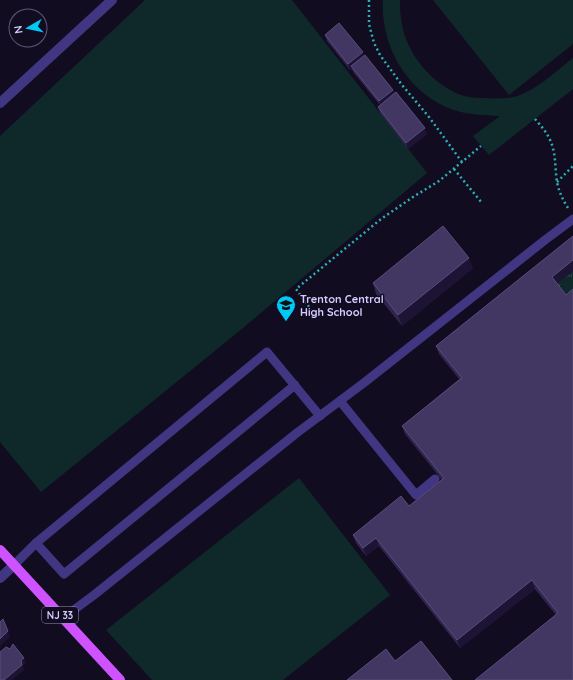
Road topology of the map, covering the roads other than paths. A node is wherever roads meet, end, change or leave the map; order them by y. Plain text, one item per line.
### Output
1 (112, 0) edge
2 (0, 103) edge
3 (571, 215) edge
4 (295, 385) junction
5 (340, 401) junction
6 (320, 416) junction
7 (435, 479) edge
8 (36, 543) junction
9 (0, 550) edge
10 (14, 564) junction
11 (0, 578) edge
12 (63, 618) junction
13 (120, 680) edge

1 - 2 street
3 - 5 lane
4 - 6 lane
4 - 8 lane
4 - 8 lane
5 - 6 lane
5 - 7 lane
6 - 12 lane
8 - 10 lane
9 - 10 main road, NJ 33
10 - 11 street
10 - 12 main road, NJ 33
12 - 13 main road, NJ 33

